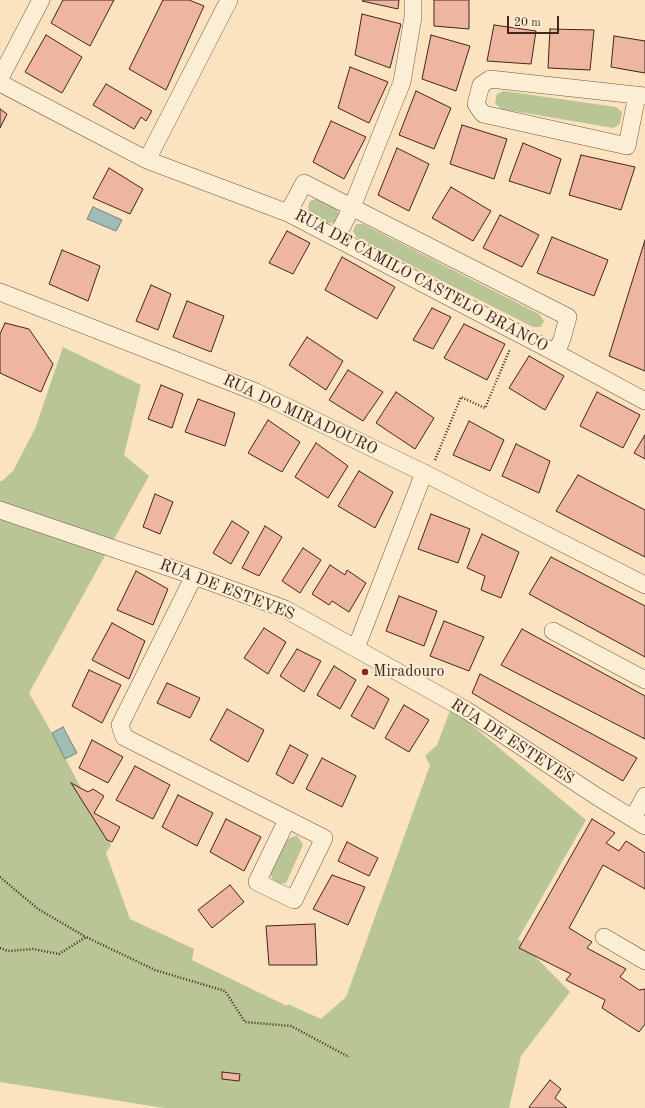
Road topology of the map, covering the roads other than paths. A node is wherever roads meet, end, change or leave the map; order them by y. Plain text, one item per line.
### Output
1 (41, 0) edge
2 (229, 0) edge
3 (413, 0) edge
4 (0, 78) edge
5 (0, 83) edge
6 (641, 95) edge
7 (146, 160) junction
8 (352, 207) junction
9 (288, 213) junction
10 (336, 238) junction
11 (0, 292) edge
12 (556, 353) junction
13 (645, 401) edge
14 (426, 474) junction
15 (0, 510) edge
16 (194, 576) junction
17 (645, 584) edge
18 (553, 631) dead end
19 (356, 648) junction
20 (645, 680) edge
21 (645, 796) edge
22 (286, 820) junction
23 (639, 822) edge
24 (604, 937) dead end
25 (645, 961) edge

1 - 4 street
2 - 7 street
3 - 8 street
5 - 7 street
6 - 6 street
7 - 9 street
8 - 9 street, RUA DE CAMILO CASTELO BRANCO
8 - 10 street
8 - 12 street, RUA DE CAMILO CASTELO BRANCO
9 - 10 street, RUA DE CAMILO CASTELO BRANCO
10 - 12 street, RUA DE CAMILO CASTELO BRANCO
11 - 14 street, RUA DO MIRADOURO
12 - 13 street, RUA DE CAMILO CASTELO BRANCO
14 - 17 street, RUA DO MIRADOURO
14 - 19 street
15 - 16 street, RUA DE ESTEVES
16 - 19 street, RUA DE ESTEVES
16 - 22 street
18 - 20 street
19 - 23 street, RUA DE ESTEVES
21 - 23 street
22 - 22 street
24 - 25 street

